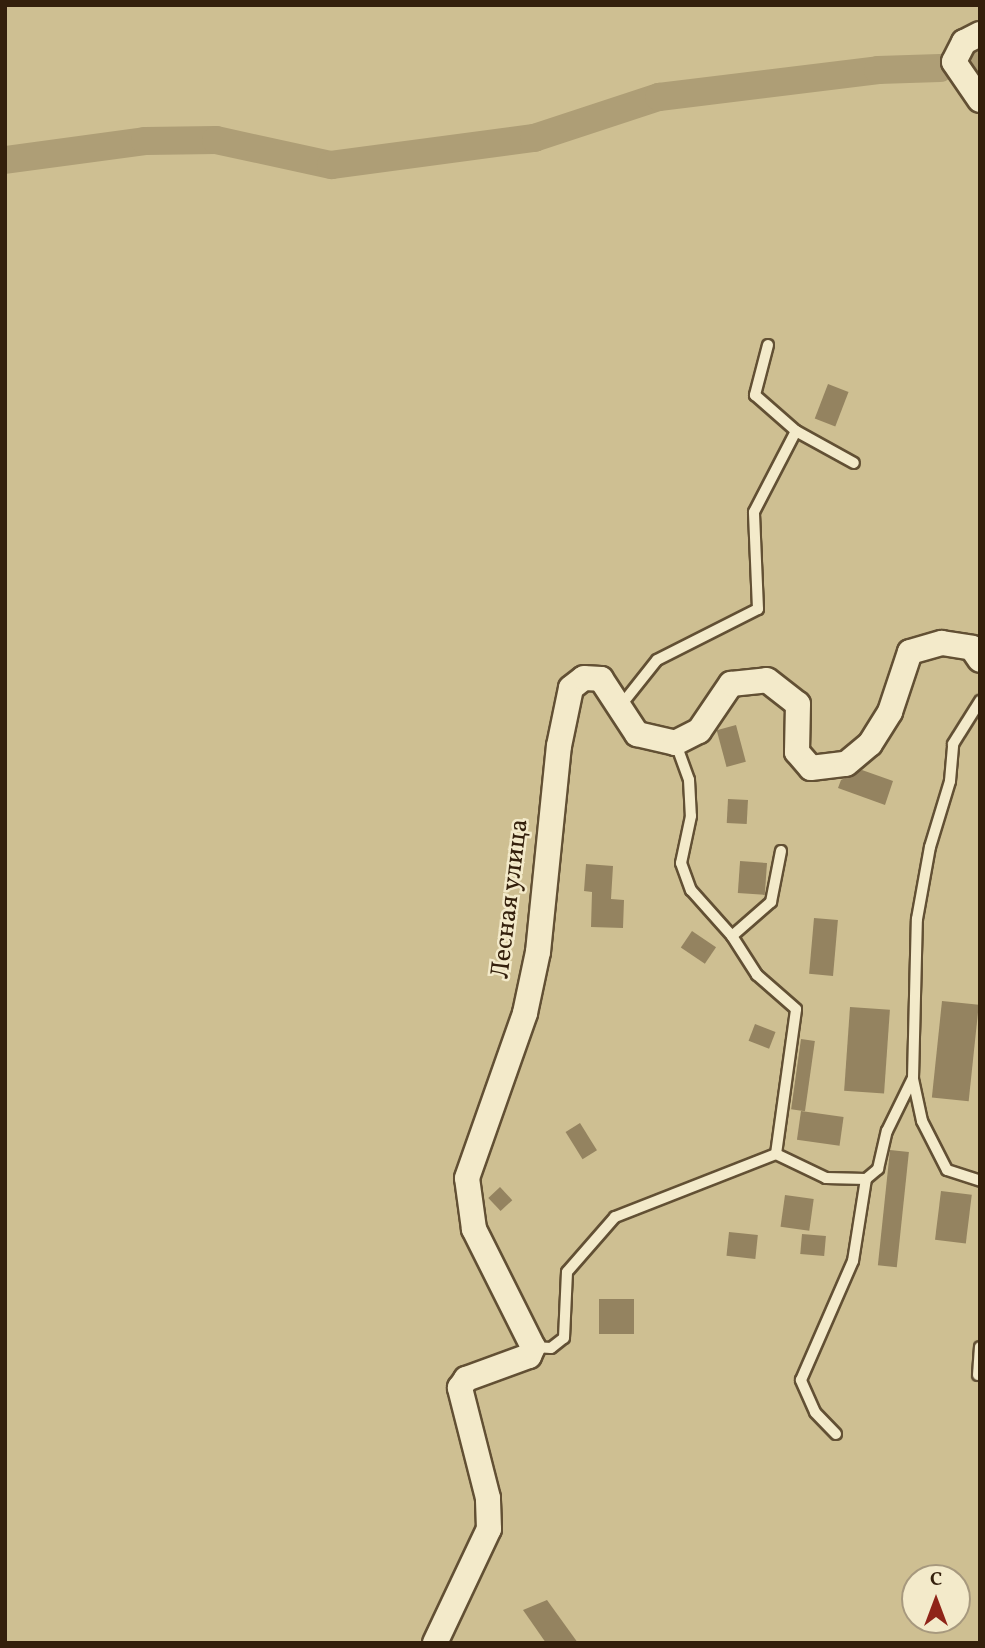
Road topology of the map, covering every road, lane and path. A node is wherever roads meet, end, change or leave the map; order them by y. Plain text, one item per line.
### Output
1 (980, 34) edge
2 (980, 100) edge
3 (768, 345) dead end
4 (796, 432) junction
5 (854, 463) dead end
6 (980, 660) edge
7 (980, 701) edge
8 (622, 704) junction
9 (675, 743) junction
10 (782, 851) dead end
11 (732, 936) junction
12 (913, 1078) junction
13 (776, 1154) junction
14 (866, 1180) junction
15 (980, 1181) edge
16 (533, 1347) junction
17 (980, 1347) edge
18 (978, 1375) dead end
19 (836, 1434) dead end
20 (435, 1643) edge

1 - 2 street
3 - 4 lane
4 - 5 lane
4 - 8 lane
6 - 9 street
7 - 12 lane
8 - 9 street, Лесная улица
8 - 16 street, Лесная улица
9 - 11 lane
10 - 11 lane
11 - 13 lane
12 - 14 lane
12 - 15 lane
13 - 14 lane
13 - 16 lane
14 - 19 lane
16 - 20 street
17 - 18 lane

